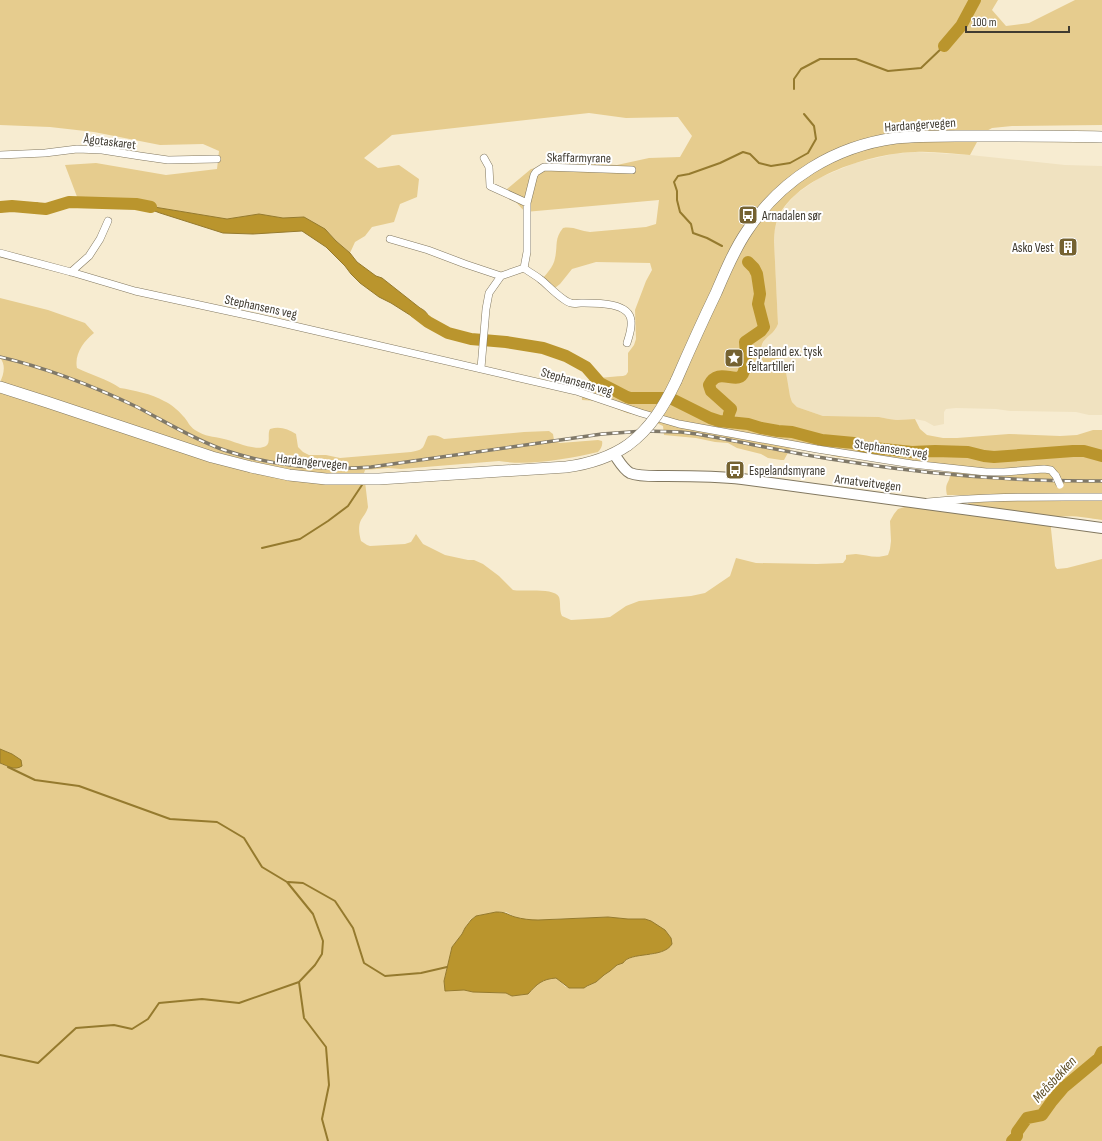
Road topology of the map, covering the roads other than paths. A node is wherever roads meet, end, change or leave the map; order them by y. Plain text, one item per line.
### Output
1 (1102, 136) edge
2 (0, 155) edge
3 (484, 158) dead end
4 (217, 159) dead end
5 (632, 170) dead end
6 (527, 203) junction
7 (108, 221) dead end
8 (390, 240) dead end
9 (0, 253) edge
10 (524, 268) junction
11 (71, 272) junction
12 (501, 276) junction
13 (628, 343) dead end
14 (481, 368) junction
15 (0, 387) edge
16 (614, 454) junction
17 (1064, 497) junction
18 (1102, 497) edge
19 (921, 502) junction
20 (1102, 528) edge

1 - 16 main road, Hardangervegen, bridge
2 - 4 street, Ågotaskaret
3 - 6 street
5 - 6 street, Skaffarmyrane
6 - 10 street, Skaffarmyrane
7 - 11 street
8 - 12 street
9 - 11 street, Stephansens veg
10 - 12 street
10 - 13 street
11 - 14 street, Stephansens veg
12 - 14 street
14 - 17 street, Stephansens veg, bridge
15 - 16 main road, Hardangervegen
16 - 19 main road, Arnatveitvegen
17 - 18 street
17 - 19 street
19 - 20 main road, Arnatveitvegen

